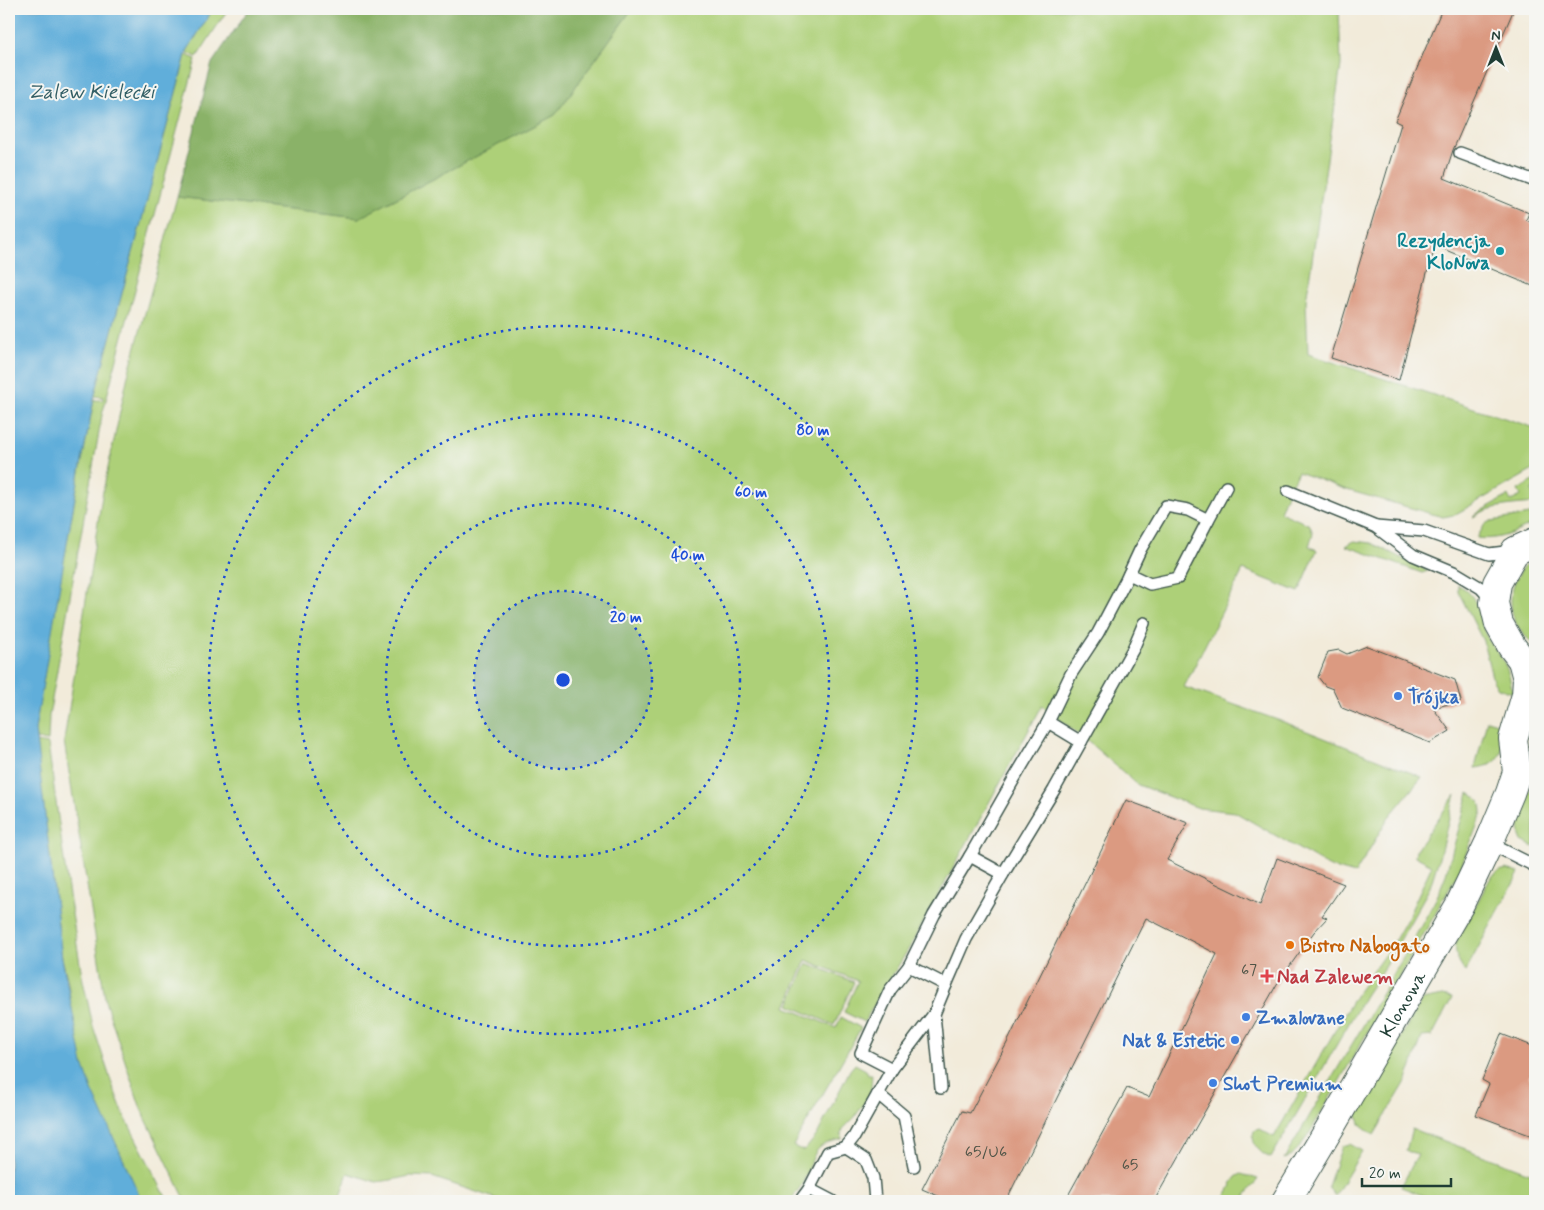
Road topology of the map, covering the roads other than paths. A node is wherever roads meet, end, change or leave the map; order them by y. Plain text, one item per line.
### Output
1 (1460, 152) dead end
2 (1535, 181) edge
3 (1226, 487) dead end
4 (1288, 491) dead end
5 (1208, 520) junction
6 (1376, 527) junction
7 (1525, 547) edge
8 (1129, 574) junction
9 (1494, 603) junction
10 (1144, 623) dead end
11 (1529, 662) edge
12 (1048, 722) junction
13 (1081, 742) junction
14 (1535, 751) edge
15 (1516, 772) junction
16 (1490, 843) junction
17 (970, 856) junction
18 (1535, 866) edge
19 (1002, 874) junction
20 (909, 966) junction
21 (946, 985) junction
22 (934, 1014) junction
23 (892, 1069) junction
24 (941, 1088) dead end
25 (878, 1094) junction
26 (846, 1147) junction
27 (914, 1166) dead end
28 (809, 1189) junction
29 (800, 1201) edge
30 (832, 1201) edge
31 (875, 1201) edge
32 (1286, 1201) edge

1 - 2 lane
3 - 5 lane
4 - 6 lane
5 - 8 lane
5 - 8 lane
6 - 7 lane
6 - 9 lane
7 - 9 street
8 - 12 lane
9 - 11 street
10 - 13 lane
11 - 15 street
12 - 13 lane
12 - 17 lane
13 - 19 lane
14 - 15 street
15 - 16 street, Klonowa
16 - 18 lane
16 - 32 street, Klonowa
17 - 19 lane
17 - 20 lane
19 - 21 lane
20 - 21 lane
20 - 23 lane
21 - 22 lane
22 - 23 lane
22 - 24 lane
23 - 25 lane
25 - 26 lane
25 - 27 lane
26 - 28 lane
26 - 31 lane
28 - 29 lane
28 - 30 lane

